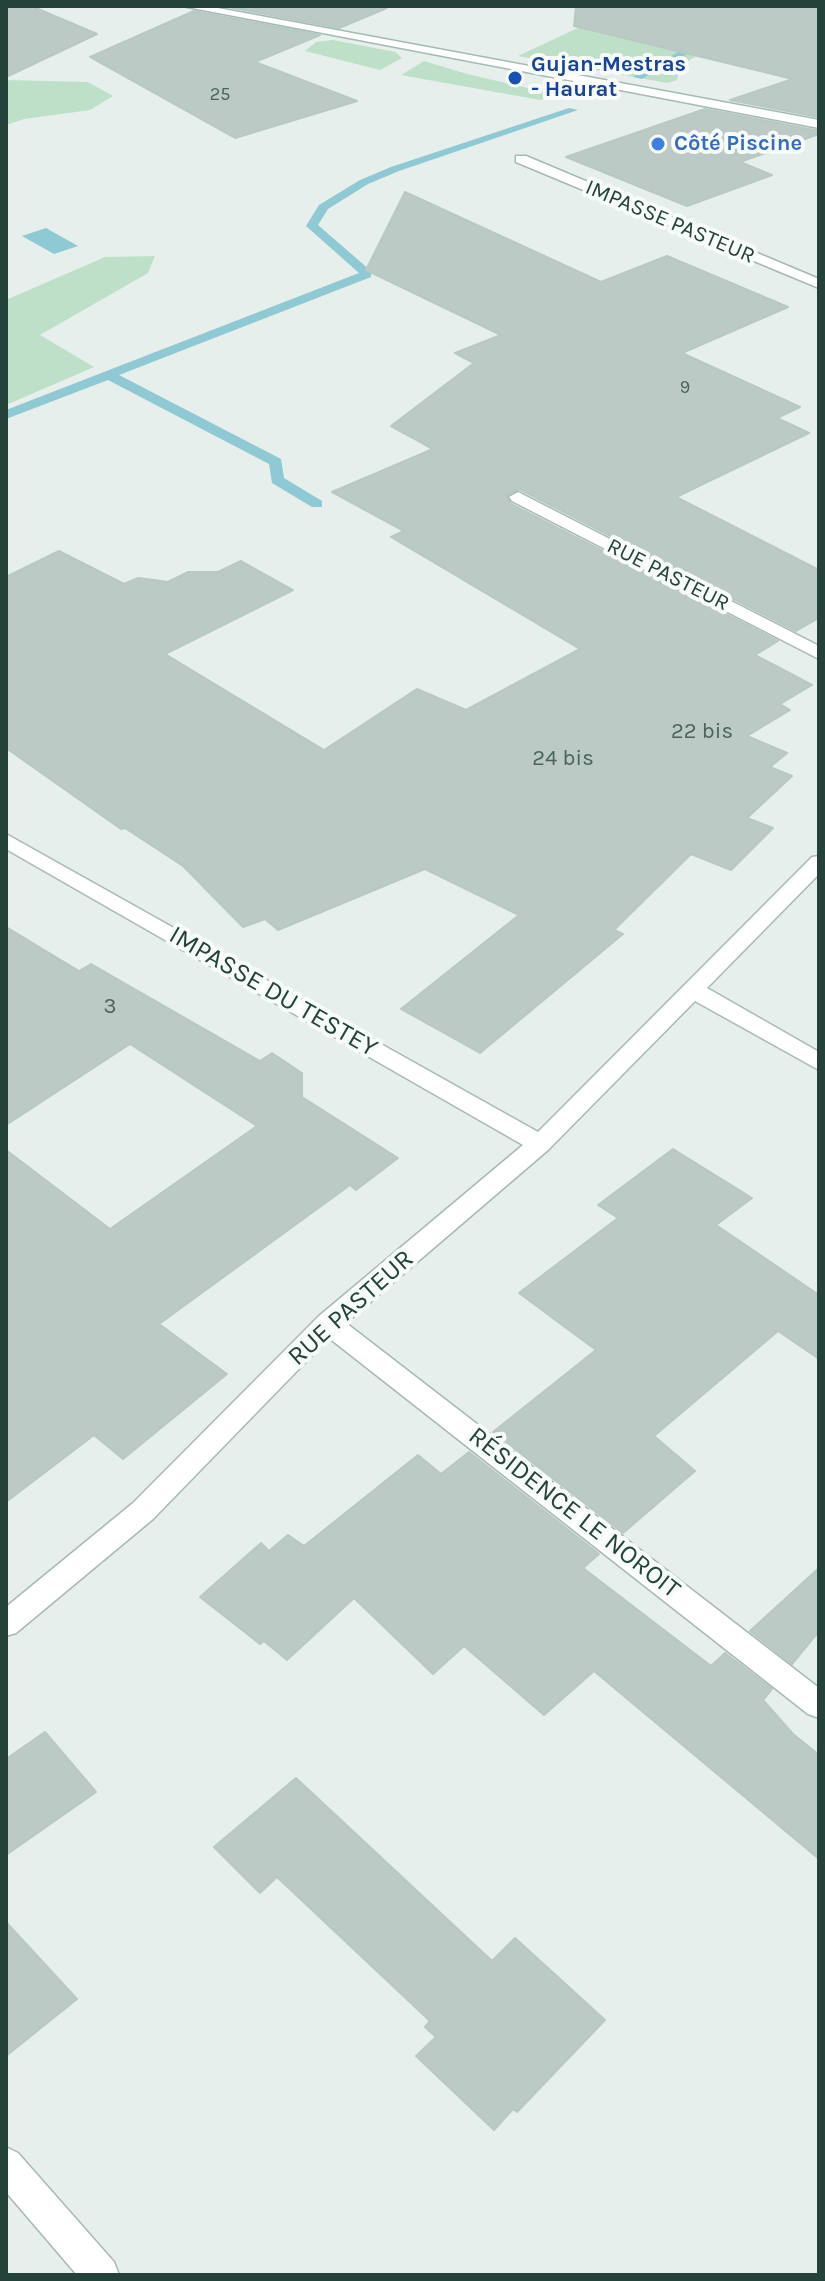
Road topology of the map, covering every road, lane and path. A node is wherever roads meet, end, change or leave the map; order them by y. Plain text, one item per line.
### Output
1 (188, 6) edge
2 (819, 124) edge
3 (521, 159) dead end
4 (819, 284) edge
5 (518, 497) dead end
6 (819, 653) edge
7 (6, 840) edge
8 (819, 862) edge
9 (695, 991) junction
10 (819, 1062) edge
11 (540, 1144) junction
12 (328, 1323) junction
13 (6, 1624) edge
14 (819, 1705) edge
15 (6, 2165) edge
16 (101, 2275) edge

1 - 2 street
3 - 4 street, IMPASSE PASTEUR
5 - 6 street, RUE PASTEUR
7 - 11 street, IMPASSE DU TESTEY
8 - 9 street, RUE PASTEUR
9 - 10 street
9 - 11 street, RUE PASTEUR
11 - 12 street, RUE PASTEUR
12 - 13 street, RUE PASTEUR
12 - 14 street, RÉSIDENCE LE NOROIT
15 - 16 street

